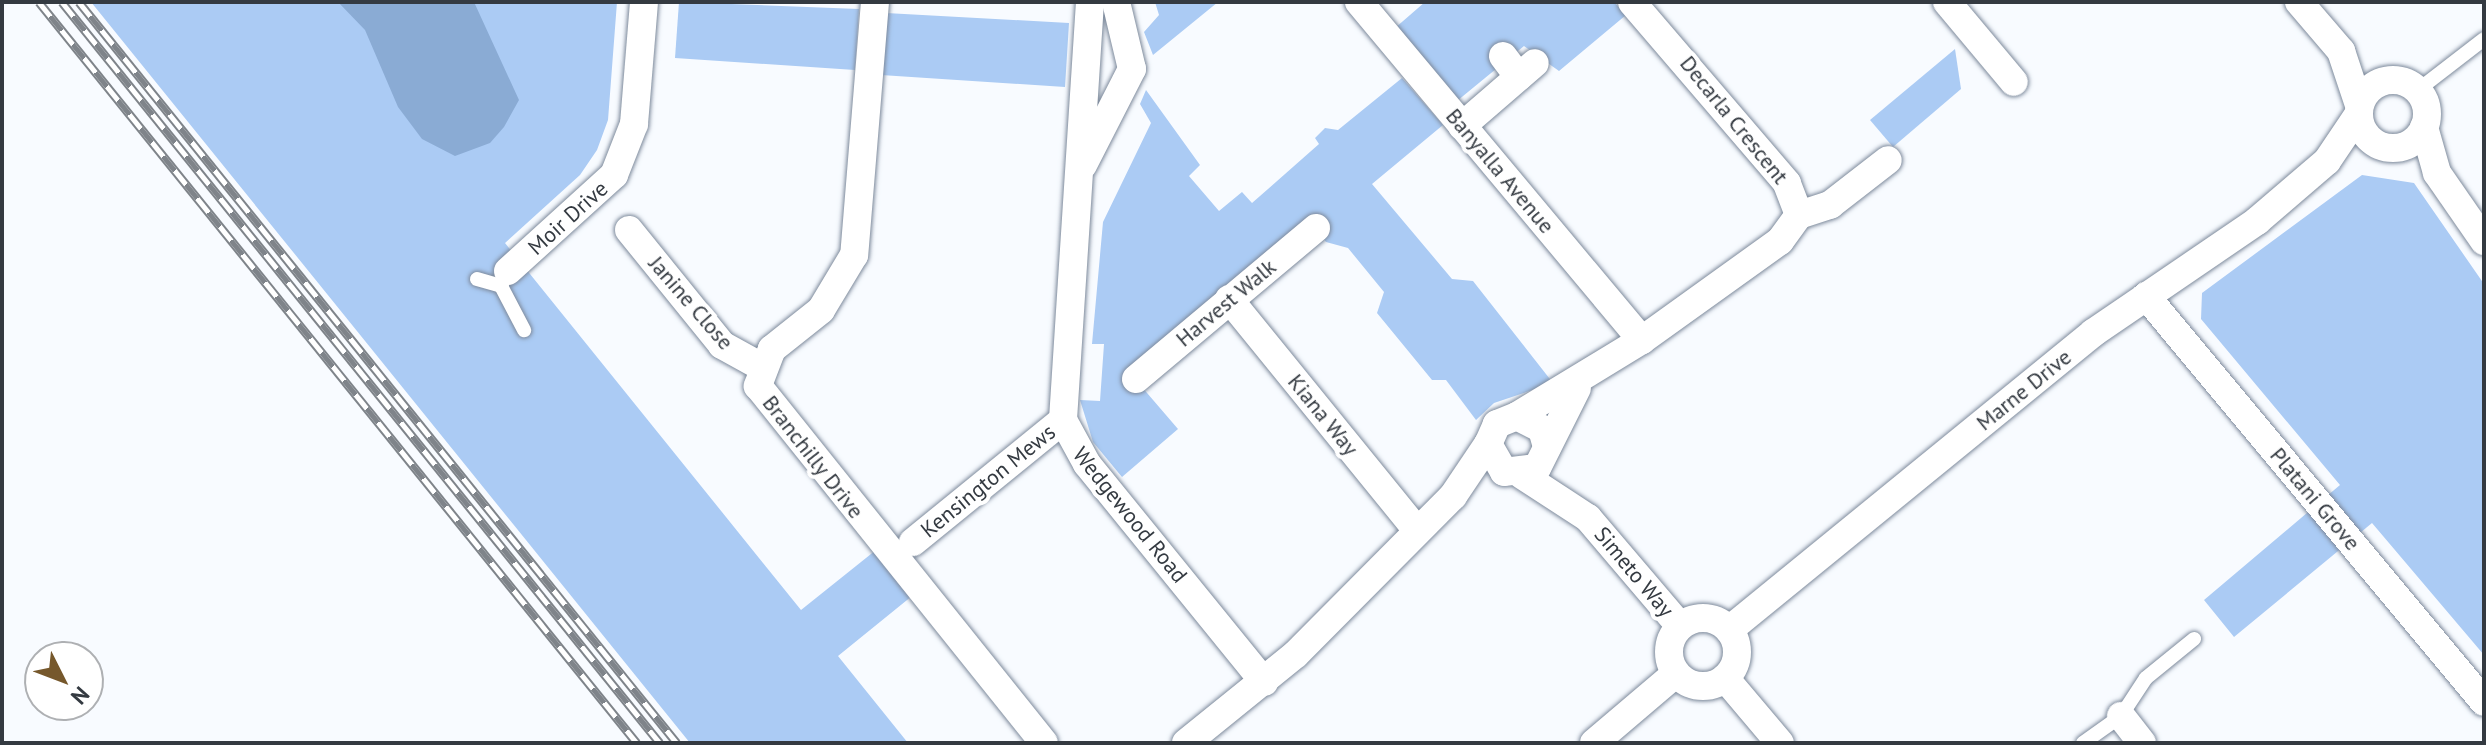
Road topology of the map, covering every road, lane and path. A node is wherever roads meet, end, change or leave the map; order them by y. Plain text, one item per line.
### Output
1 (644, 2) edge
2 (875, 2) edge
3 (1090, 2) edge
4 (1116, 2) edge
5 (1359, 2) edge
6 (1632, 2) edge
7 (1947, 2) edge
8 (2299, 2) edge
9 (2484, 39) edge
10 (2341, 51) junction
11 (1519, 65) dead end
12 (2014, 82) dead end
13 (2406, 84) junction
14 (1083, 95) junction
15 (1117, 96) junction
16 (2358, 110) junction
17 (1462, 126) junction
18 (2424, 127) junction
19 (2390, 147) junction
20 (1888, 160) dead end
21 (2327, 161) junction
22 (2437, 173) junction
23 (1076, 180) junction
24 (1799, 215) junction
25 (1316, 228) dead end
26 (629, 230) dead end
27 (2484, 241) edge
28 (477, 279) dead end
29 (505, 279) junction
30 (2146, 296) junction
31 (1229, 299) junction
32 (524, 330) dead end
33 (1642, 340) junction
34 (760, 366) junction
35 (1136, 379) dead end
36 (1579, 384) junction
37 (1517, 416) junction
38 (1063, 420) junction
39 (1488, 444) junction
40 (1547, 450) junction
41 (1517, 475) junction
42 (1453, 496) junction
43 (1588, 518) junction
44 (1417, 530) junction
45 (913, 542) dead end
46 (1680, 626) junction
47 (1729, 630) junction
48 (2194, 639) dead end
49 (1675, 674) junction
50 (1725, 678) junction
51 (1264, 682) junction
52 (2484, 702) edge
53 (2121, 716) junction
54 (1044, 743) edge
55 (1186, 743) edge
56 (1594, 743) edge
57 (1780, 743) edge
58 (2083, 743) edge
59 (2142, 743) edge

1 - 29 street, Moir Drive
2 - 34 street, Branchilly Drive
3 - 14 street, Wedgewood Road
4 - 15 street, Wedgewood Road
5 - 17 street, Banyalla Avenue
6 - 24 street, Decarla Crescent
7 - 12 street
8 - 10 street
9 - 13 lane
10 - 13 street
10 - 16 street
11 - 17 street
13 - 16 street
13 - 18 street
14 - 15 street
14 - 23 street, Wedgewood Road
15 - 23 street, Wedgewood Road
16 - 19 street
16 - 21 street, Marne Drive
17 - 33 street, Banyalla Avenue
18 - 19 street
18 - 22 street
19 - 21 street, Marne Drive
19 - 22 street
20 - 24 street
21 - 30 street, Marne Drive
22 - 27 street
23 - 38 street, Wedgewood Road
24 - 33 street
25 - 31 street, Harvest Walk
26 - 34 street, Janine Close
28 - 29 lane
29 - 32 lane
30 - 47 street, Marne Drive
30 - 52 street, Platani Grove
31 - 35 street, Harvest Walk
31 - 44 street, Kiana Way
33 - 36 street
34 - 54 street, Branchilly Drive
36 - 37 street
36 - 40 street
37 - 39 street
37 - 40 street
38 - 45 street, Kensington Mews
38 - 51 street, Wedgewood Road
39 - 41 street
39 - 42 street
40 - 41 street
40 - 43 street, Simeto Way
41 - 42 street
41 - 43 street, Simeto Way
42 - 44 street
43 - 46 street, Simeto Way
44 - 51 street
46 - 47 street
46 - 49 street
47 - 50 street
48 - 53 lane
49 - 50 street
49 - 56 street
50 - 57 street
51 - 55 street
53 - 58 lane
53 - 59 street

